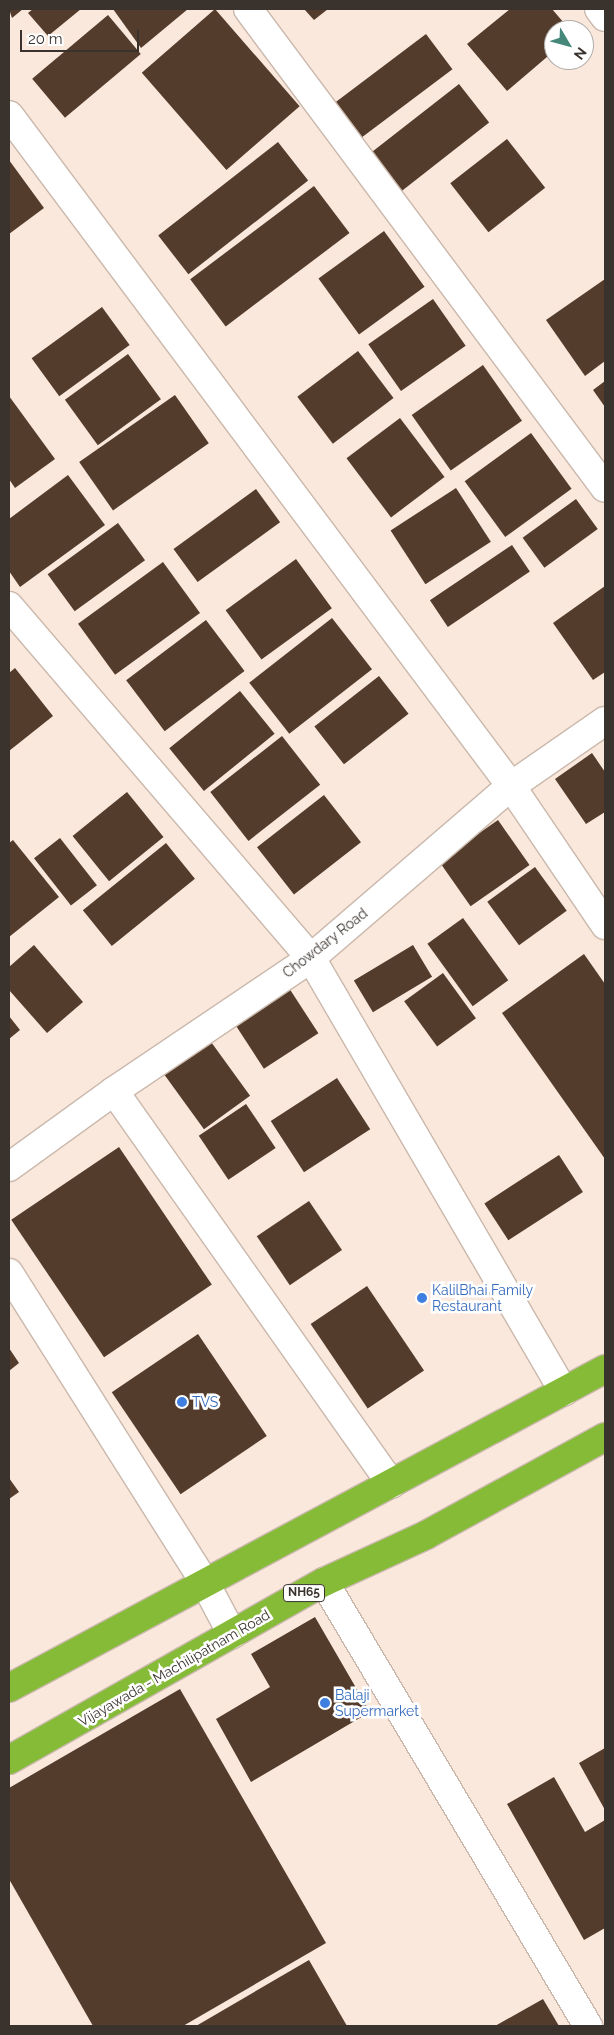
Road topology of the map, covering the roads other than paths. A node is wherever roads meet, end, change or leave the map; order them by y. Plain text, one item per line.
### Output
1 (248, 9) edge
2 (599, 9) edge
3 (605, 18) edge
4 (9, 115) edge
5 (605, 488) edge
6 (9, 606) edge
7 (605, 721) edge
8 (511, 786) junction
9 (605, 925) edge
10 (311, 958) junction
11 (114, 1090) junction
12 (9, 1167) edge
13 (9, 1273) edge
14 (605, 1370) edge
15 (564, 1392) junction
16 (605, 1437) edge
17 (391, 1484) junction
18 (324, 1582) junction
19 (206, 1583) junction
20 (232, 1634) junction
21 (9, 1688) edge
22 (9, 1760) edge
23 (588, 2026) edge

1 - 5 street
2 - 3 street
4 - 8 street
6 - 10 street
7 - 8 street, Chowdary Road
8 - 9 street
8 - 10 street, Chowdary Road
10 - 11 street, Chowdary Road
10 - 15 street
11 - 12 street, Chowdary Road
11 - 17 street
13 - 19 street
14 - 15 highway
15 - 17 highway
16 - 18 highway, Vijayawada - Machilipatnam Road / NH65
17 - 19 highway
18 - 20 highway, Vijayawada - Machilipatnam Road / NH65
18 - 23 street
19 - 20 street
19 - 21 highway
20 - 22 highway, Vijayawada - Machilipatnam Road / NH65

